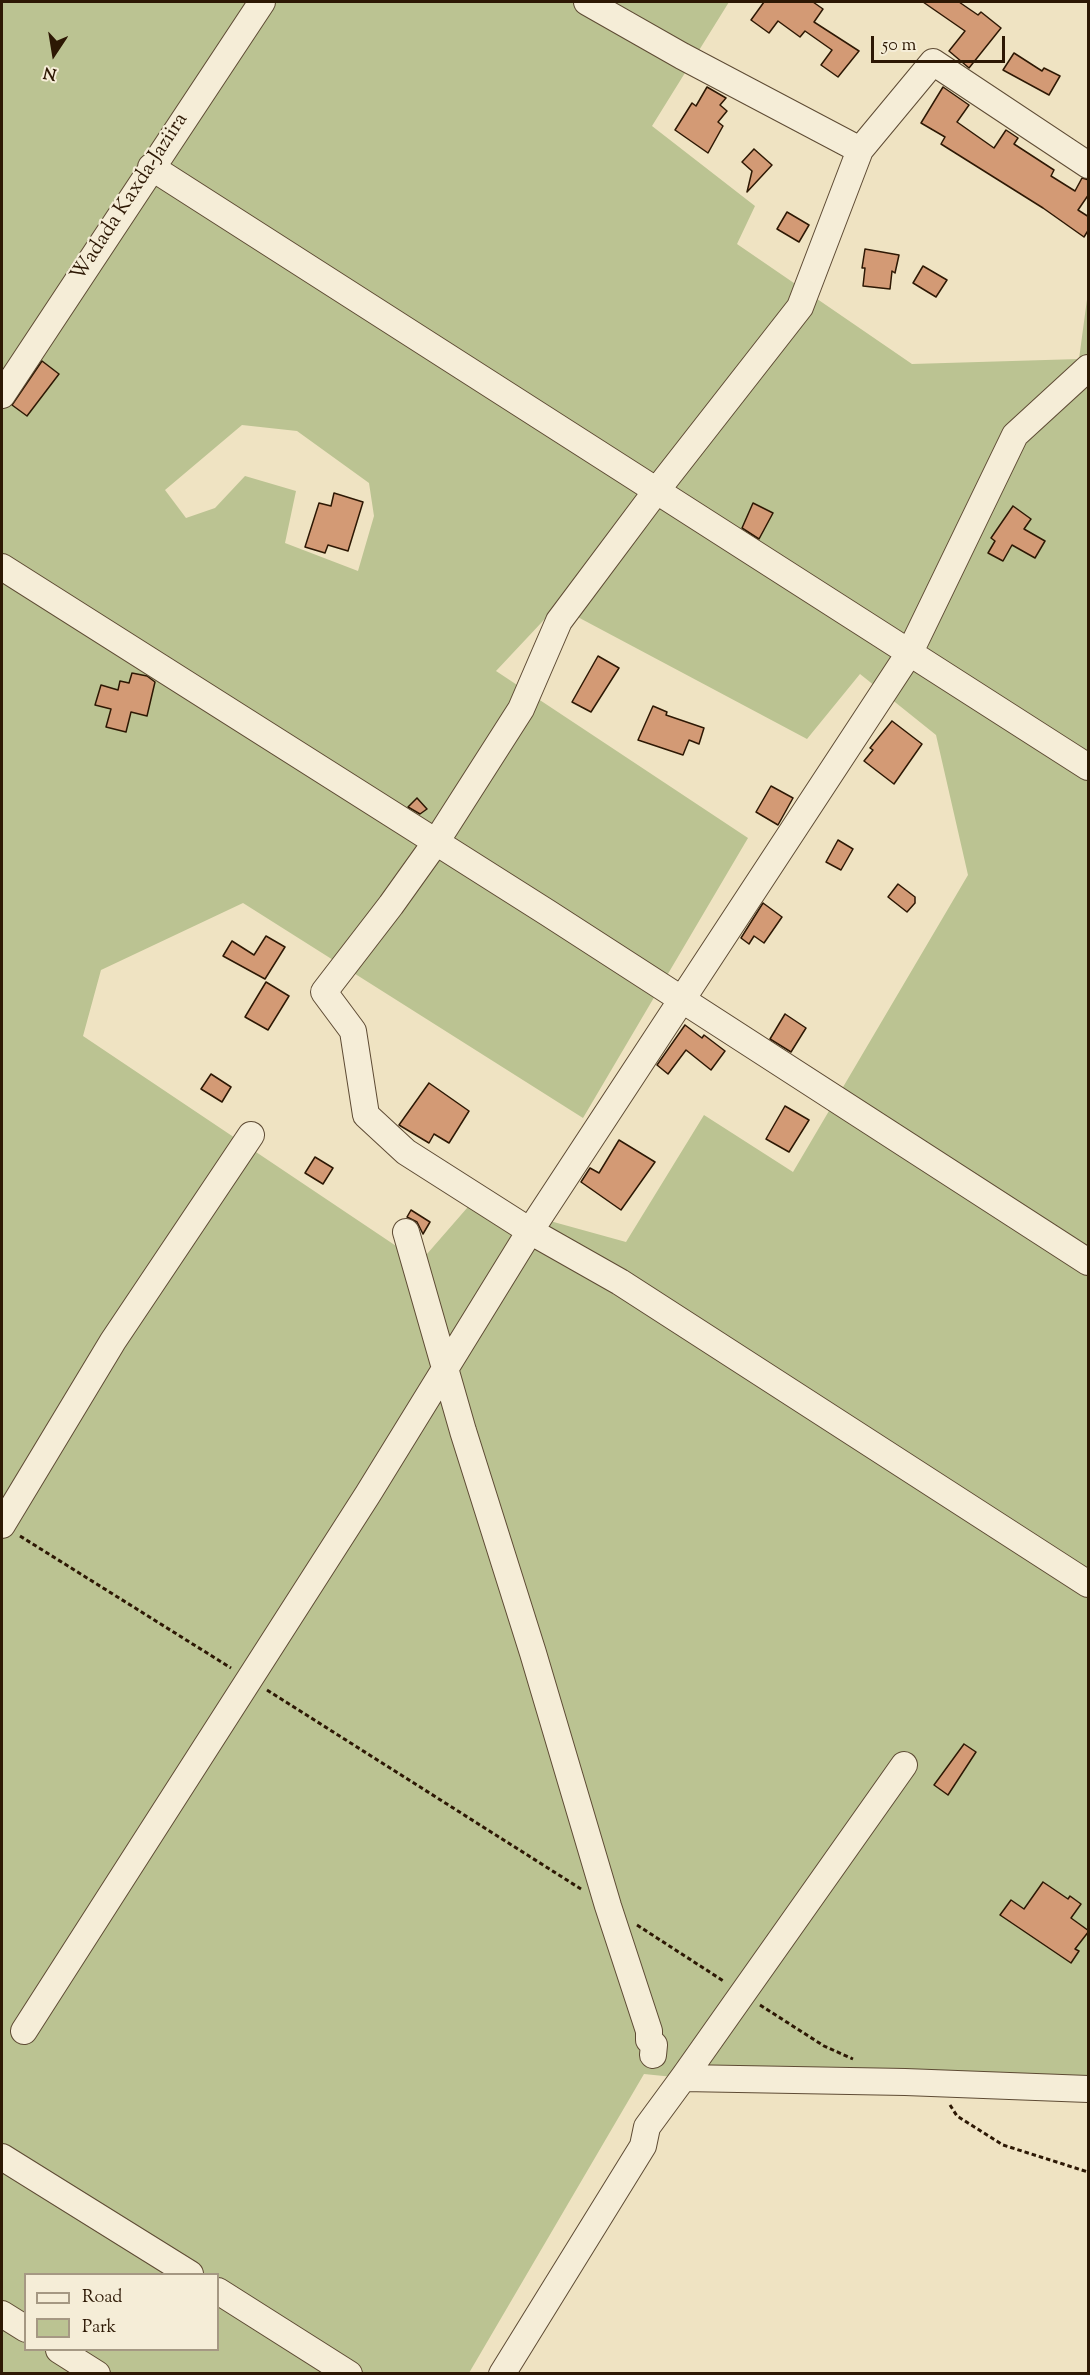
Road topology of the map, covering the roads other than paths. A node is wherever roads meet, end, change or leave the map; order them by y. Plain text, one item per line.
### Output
1 (262, 2) edge
2 (587, 2) edge
3 (860, 150) junction
4 (1089, 165) edge
5 (151, 167) junction
6 (1089, 368) edge
7 (2, 396) edge
8 (657, 490) junction
9 (2, 567) edge
10 (910, 652) junction
11 (1089, 767) edge
12 (436, 842) junction
13 (682, 999) junction
14 (251, 1134) dead end
15 (530, 1231) junction
16 (406, 1232) dead end
17 (1089, 1263) edge
18 (445, 1368) junction
19 (2, 1524) edge
20 (1089, 1584) edge
21 (904, 1765) dead end
22 (24, 2031) dead end
23 (653, 2055) dead end
24 (683, 2078) junction
25 (1089, 2089) edge
26 (2, 2157) edge
27 (188, 2273) edge
28 (219, 2292) edge
29 (2, 2314) edge
30 (24, 2328) edge
31 (62, 2351) edge
32 (97, 2373) edge
33 (349, 2373) edge
34 (502, 2373) edge

1 - 5 street, Wadada Kaxda-Jaziira
2 - 3 street
3 - 4 street
3 - 8 street
5 - 7 street, Wadada Kaxda-Jaziira
5 - 8 street
6 - 10 street
8 - 10 street
8 - 12 street
9 - 12 street
10 - 11 street
10 - 13 street
12 - 13 street
12 - 15 street
13 - 15 street
13 - 17 street
14 - 19 street
15 - 18 street
15 - 20 street
16 - 18 street
18 - 22 street
18 - 23 street
21 - 24 street
24 - 25 street
24 - 34 street
26 - 27 street
28 - 33 street
29 - 30 street
31 - 32 street

